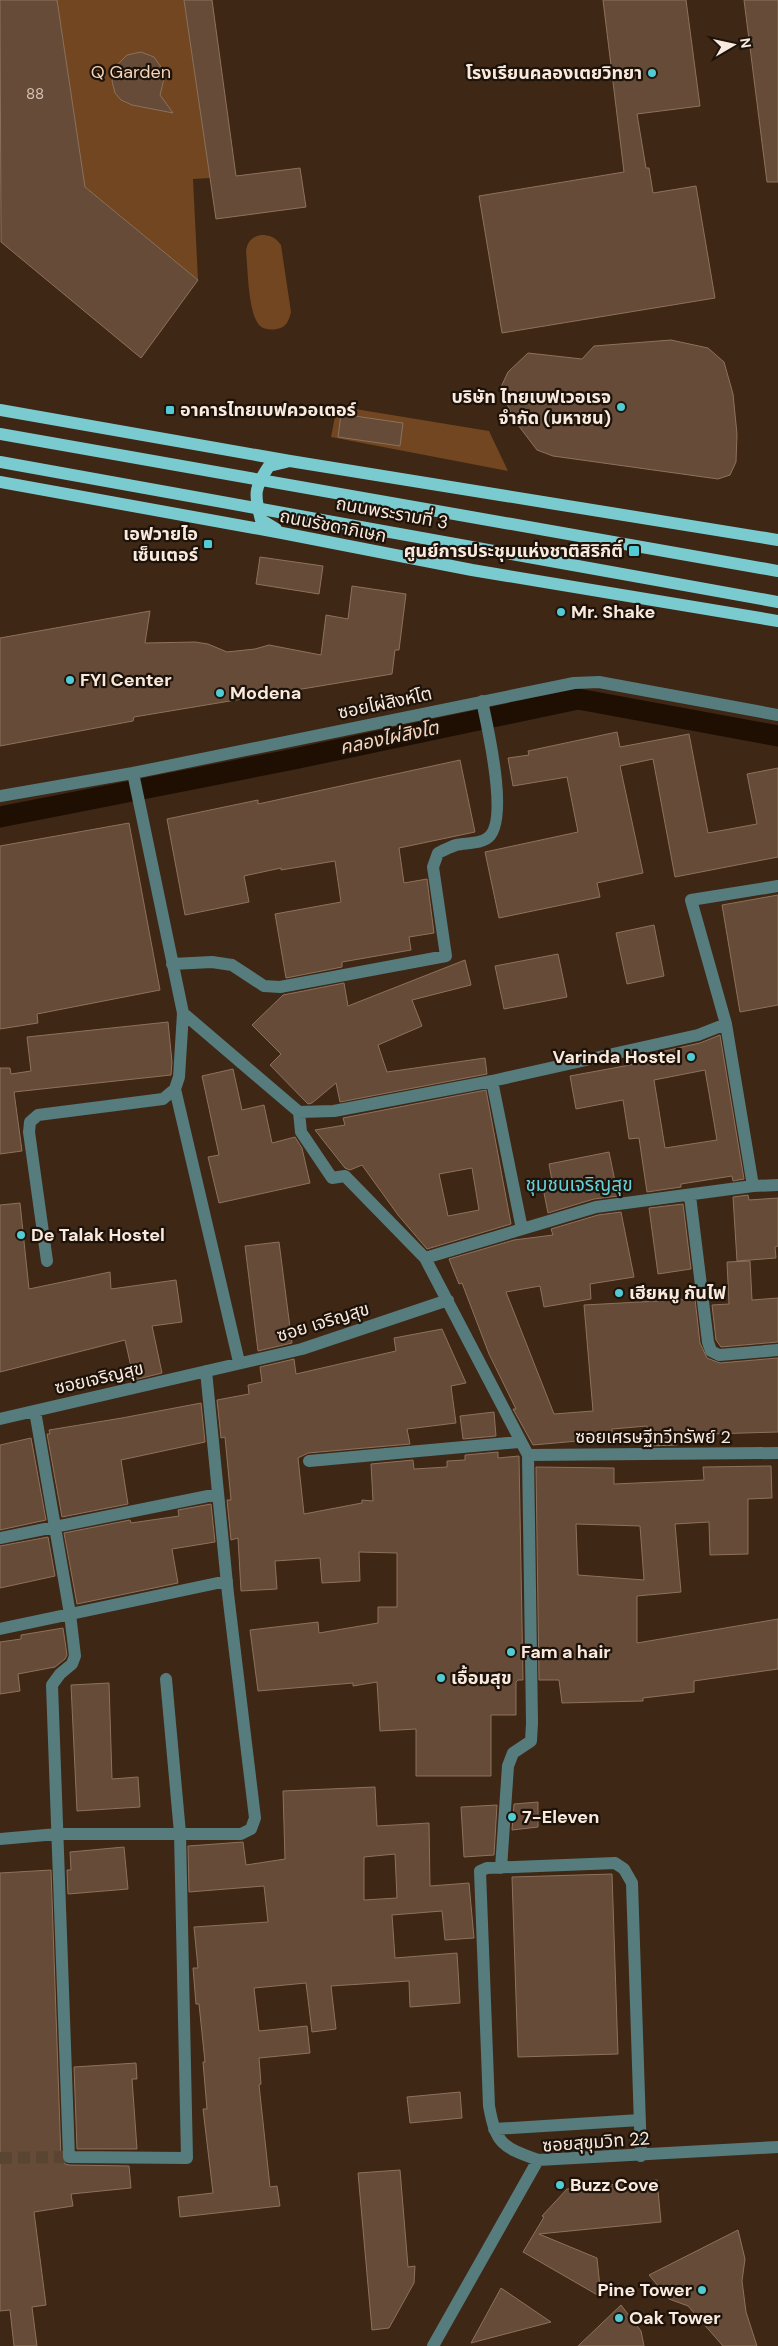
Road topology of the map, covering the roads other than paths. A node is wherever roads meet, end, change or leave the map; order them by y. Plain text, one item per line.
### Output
1 (0, 410) edge
2 (0, 434) edge
3 (290, 461) junction
4 (0, 462) edge
5 (0, 482) edge
6 (282, 533) junction
7 (778, 540) edge
8 (778, 571) edge
9 (778, 602) edge
10 (778, 622) edge
11 (483, 707) junction
12 (778, 715) edge
13 (134, 779) junction
14 (0, 796) edge
15 (778, 886) edge
16 (172, 964) junction
17 (182, 1013) junction
18 (726, 1024) junction
19 (492, 1081) junction
20 (175, 1089) junction
21 (299, 1112) junction
22 (753, 1186) junction
23 (778, 1186) edge
24 (690, 1196) junction
25 (522, 1229) junction
26 (425, 1258) junction
27 (47, 1261) dead end
28 (448, 1300) junction
29 (778, 1350) edge
30 (239, 1362) junction
31 (206, 1371) junction
32 (35, 1411) junction
33 (0, 1419) edge
34 (519, 1442) junction
35 (778, 1453) edge
36 (528, 1455) junction
37 (309, 1461) dead end
38 (218, 1494) junction
39 (55, 1528) junction
40 (0, 1538) edge
41 (227, 1581) junction
42 (70, 1614) junction
43 (0, 1629) edge
44 (166, 1679) dead end
45 (180, 1833) junction
46 (57, 1834) junction
47 (0, 1839) edge
48 (502, 1868) junction
49 (640, 2120) junction
50 (494, 2129) junction
51 (778, 2147) edge
52 (641, 2156) junction
53 (538, 2160) junction
54 (433, 2346) edge

1 - 3 main road
2 - 8 main road, ถนนพระรามที่ 3, bridge
3 - 6 main road
3 - 7 main road
4 - 9 main road, ถนนพระรามที่ 3, bridge
5 - 6 main road, ถนนรัชดาภิเษก
6 - 10 main road, ถนนรัชดาภิเษก
11 - 12 street, ซอยไผ่สิงห์โต
11 - 13 street, ซอยไผ่สิงห์โต
11 - 16 street
13 - 14 street, ซอยไผ่สิงห์โต
13 - 16 street
15 - 18 street
16 - 17 street
17 - 20 street
17 - 21 street
18 - 19 street
18 - 22 street
19 - 21 street
19 - 25 street
20 - 27 street
20 - 30 street
21 - 26 street
22 - 23 street
22 - 24 street
24 - 25 street
24 - 29 street
25 - 26 street
26 - 28 street
28 - 30 street, ซอย เจริญสุข
28 - 34 street
30 - 31 street, ซอย เจริญสุข
31 - 32 street, ซอยเจริญสุข
31 - 38 street
32 - 33 street, ซอยเจริญสุข
32 - 39 street
34 - 36 street
34 - 37 street
35 - 36 street, ซอยเศรษฐีทวีทรัพย์ 2
36 - 48 street
38 - 39 street
38 - 41 street
39 - 40 street
39 - 42 street
41 - 42 street
41 - 45 street
42 - 43 street
42 - 46 street
44 - 45 street
45 - 46 street
45 - 46 street
46 - 47 street
48 - 49 street
48 - 50 street
49 - 50 street
49 - 52 street
50 - 53 street
51 - 52 street, ซอยสุขุมวิท 22
52 - 53 street, ซอยสุขุมวิท 22
53 - 54 street, ซอยสุขุมวิท 22

